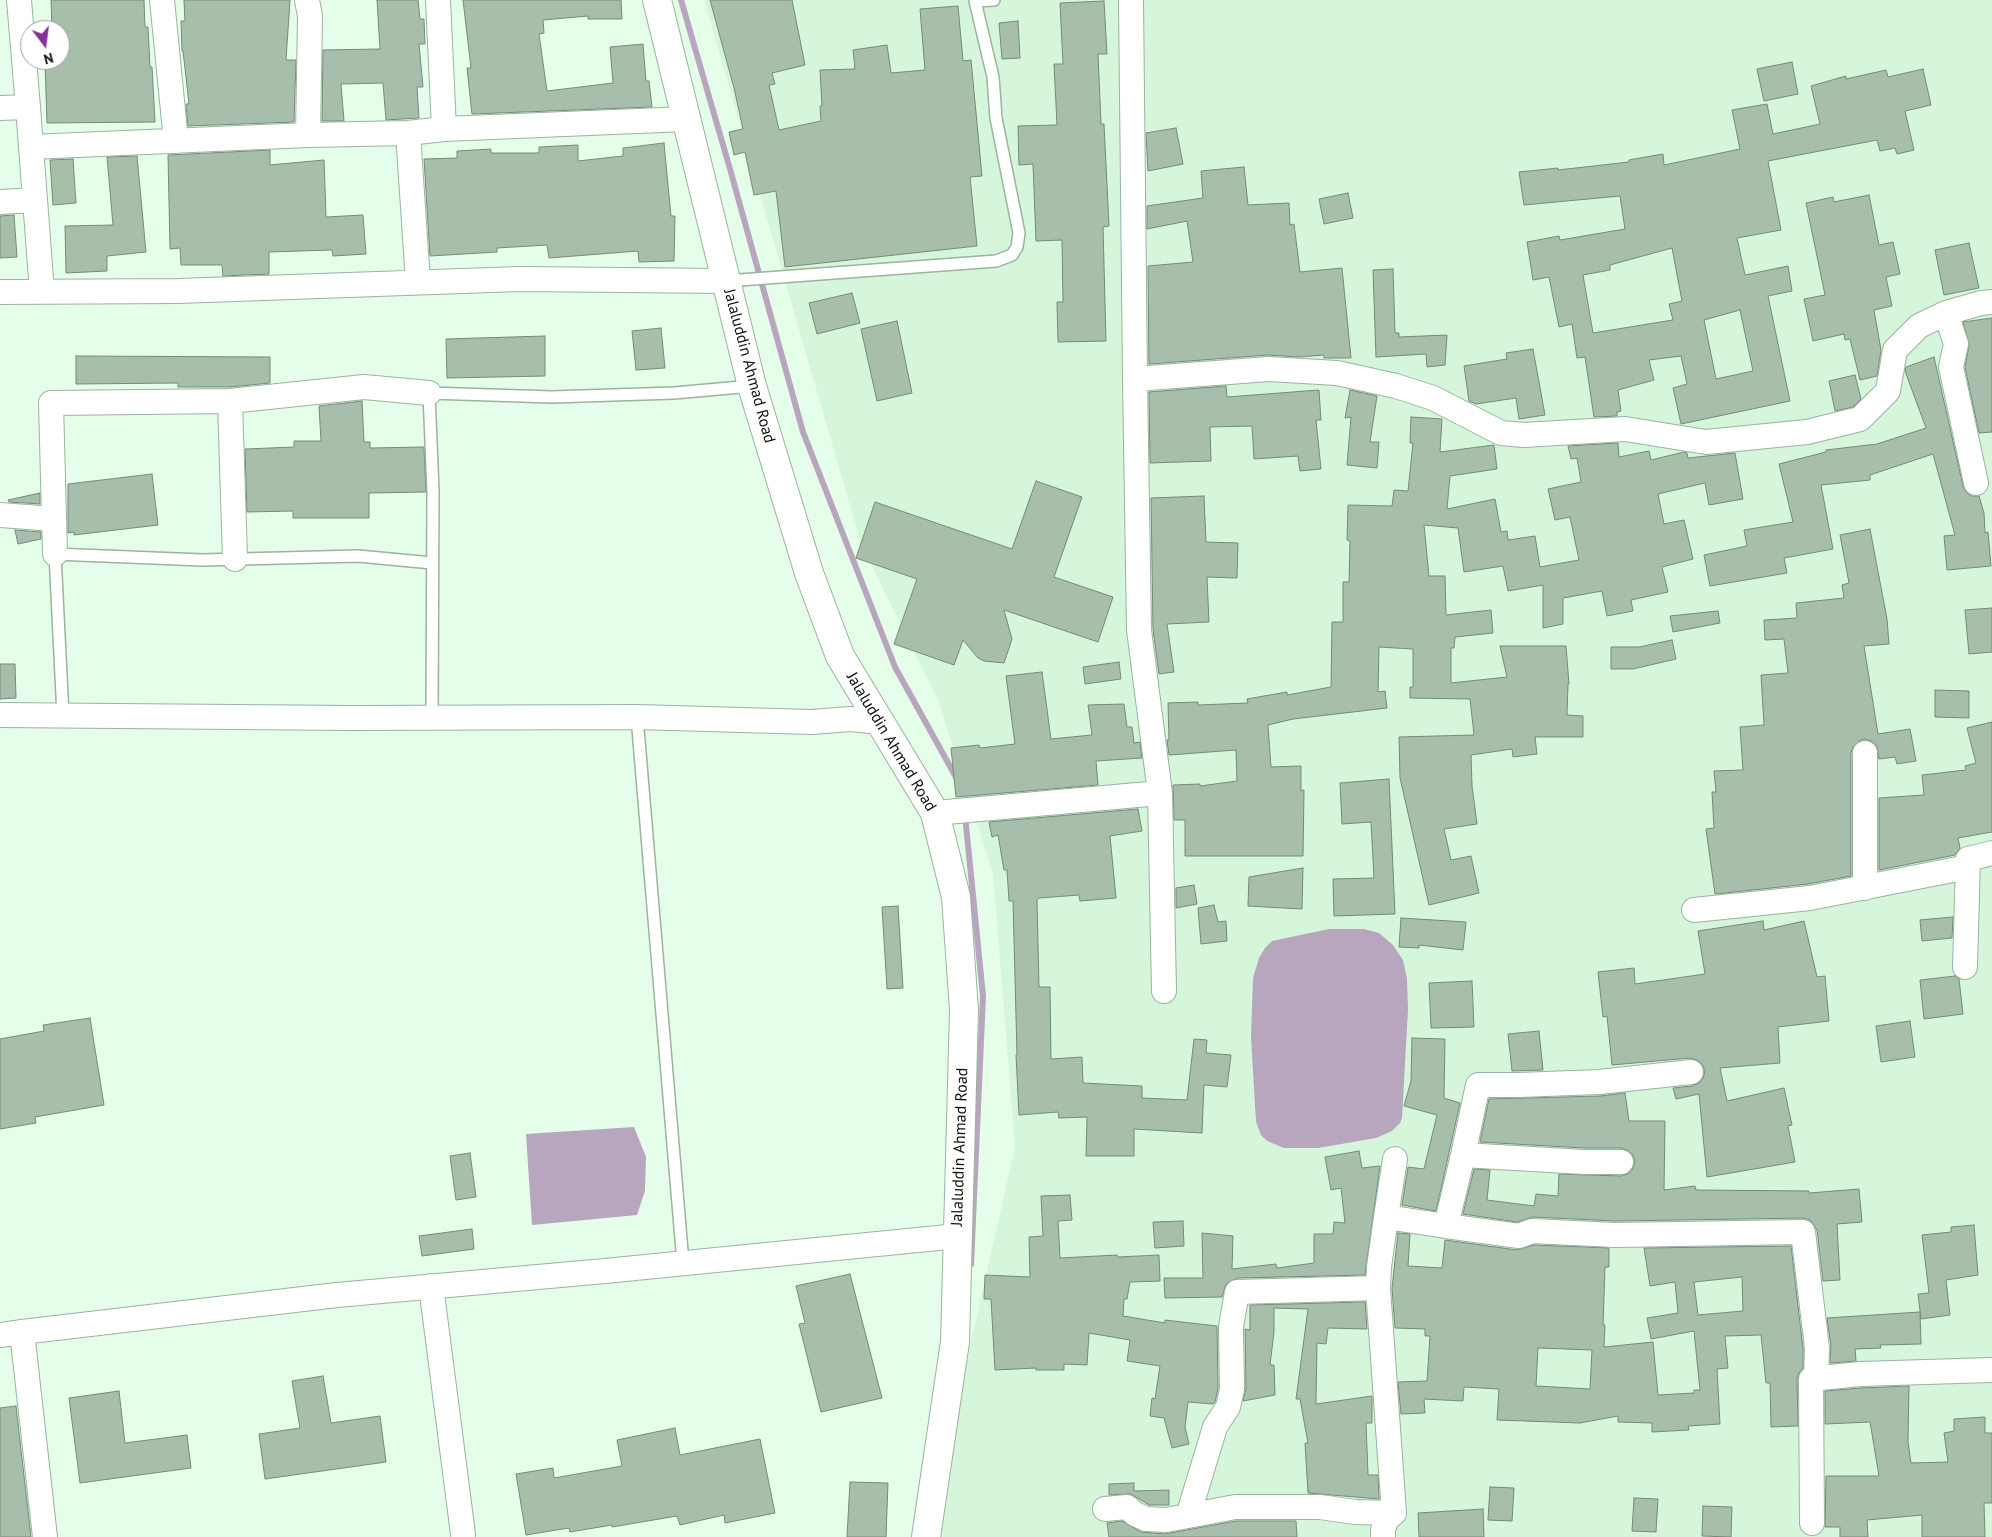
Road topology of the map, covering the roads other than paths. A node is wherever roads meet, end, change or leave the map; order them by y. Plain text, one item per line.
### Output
1 (19, 0) edge
2 (162, 0) edge
3 (307, 0) edge
4 (438, 0) edge
5 (656, 0) edge
6 (994, 0) edge
7 (1131, 0) edge
8 (28, 107) junction
9 (0, 108) edge
10 (686, 119) junction
11 (444, 128) junction
12 (408, 133) junction
13 (308, 135) junction
14 (176, 141) junction
15 (31, 148) junction
16 (35, 200) junction
17 (0, 202) edge
18 (726, 280) junction
19 (418, 282) junction
20 (0, 292) edge
21 (42, 292) junction
22 (1992, 302) edge
23 (1946, 313) junction
24 (1135, 379) junction
25 (752, 386) junction
26 (429, 393) junction
27 (230, 401) junction
28 (1976, 483) dead end
29 (0, 515) edge
30 (54, 519) junction
31 (55, 554) junction
32 (235, 559) junction
33 (432, 563) junction
34 (0, 715) edge
35 (63, 716) junction
36 (432, 717) junction
37 (637, 717) junction
38 (880, 722) junction
39 (1865, 753) dead end
40 (1160, 793) junction
41 (935, 813) junction
42 (1992, 853) edge
43 (1968, 867) junction
44 (1865, 888) junction
45 (1694, 910) dead end
46 (1965, 968) dead end
47 (1164, 991) dead end
48 (1691, 1072) dead end
49 (1463, 1155) junction
50 (1395, 1159) dead end
51 (1621, 1162) dead end
52 (1386, 1217) junction
53 (1446, 1226) junction
54 (958, 1236) junction
55 (684, 1263) junction
56 (431, 1286) junction
57 (1378, 1288) junction
58 (11, 1334) edge
59 (1992, 1370) edge
60 (1816, 1379) junction
61 (1105, 1509) dead end
62 (1394, 1513) junction
63 (1188, 1516) junction
64 (1812, 1524) dead end
65 (463, 1534) dead end
66 (45, 1537) edge
67 (926, 1537) edge
68 (1382, 1537) edge

1 - 8 street
2 - 14 street
3 - 13 street
4 - 11 street
5 - 10 street, Jalaluddin Ahmad Road
6 - 18 lane
7 - 24 street
8 - 9 street
8 - 15 street
10 - 11 street
10 - 18 street, Jalaluddin Ahmad Road
11 - 12 street
12 - 13 street
12 - 19 street
13 - 14 street
14 - 15 street
15 - 16 street
16 - 17 street
16 - 21 street
18 - 19 street
18 - 25 street, Jalaluddin Ahmad Road
19 - 21 street
20 - 21 street
22 - 23 street
23 - 24 street
23 - 28 street
24 - 40 street
25 - 26 lane
25 - 38 street, Jalaluddin Ahmad Road
26 - 27 street
26 - 33 lane
27 - 30 street
27 - 32 street
29 - 30 street
30 - 31 street
31 - 32 lane
31 - 35 lane
32 - 33 lane
33 - 36 lane
34 - 35 street
35 - 36 street
36 - 37 street
37 - 38 street
37 - 55 lane
38 - 41 street, Jalaluddin Ahmad Road
39 - 44 street
40 - 41 street
40 - 47 street
41 - 54 street, Jalaluddin Ahmad Road
42 - 43 street
43 - 44 street
43 - 46 street
44 - 45 street
48 - 49 street
49 - 51 street
49 - 53 street
50 - 52 street
52 - 53 street
52 - 57 street
53 - 60 street
54 - 55 street
54 - 67 street, Jalaluddin Ahmad Road
55 - 56 street
56 - 58 street
56 - 65 street
57 - 62 street
57 - 63 street
58 - 66 street
59 - 60 street
60 - 64 street
61 - 63 street
62 - 63 street
62 - 68 street

